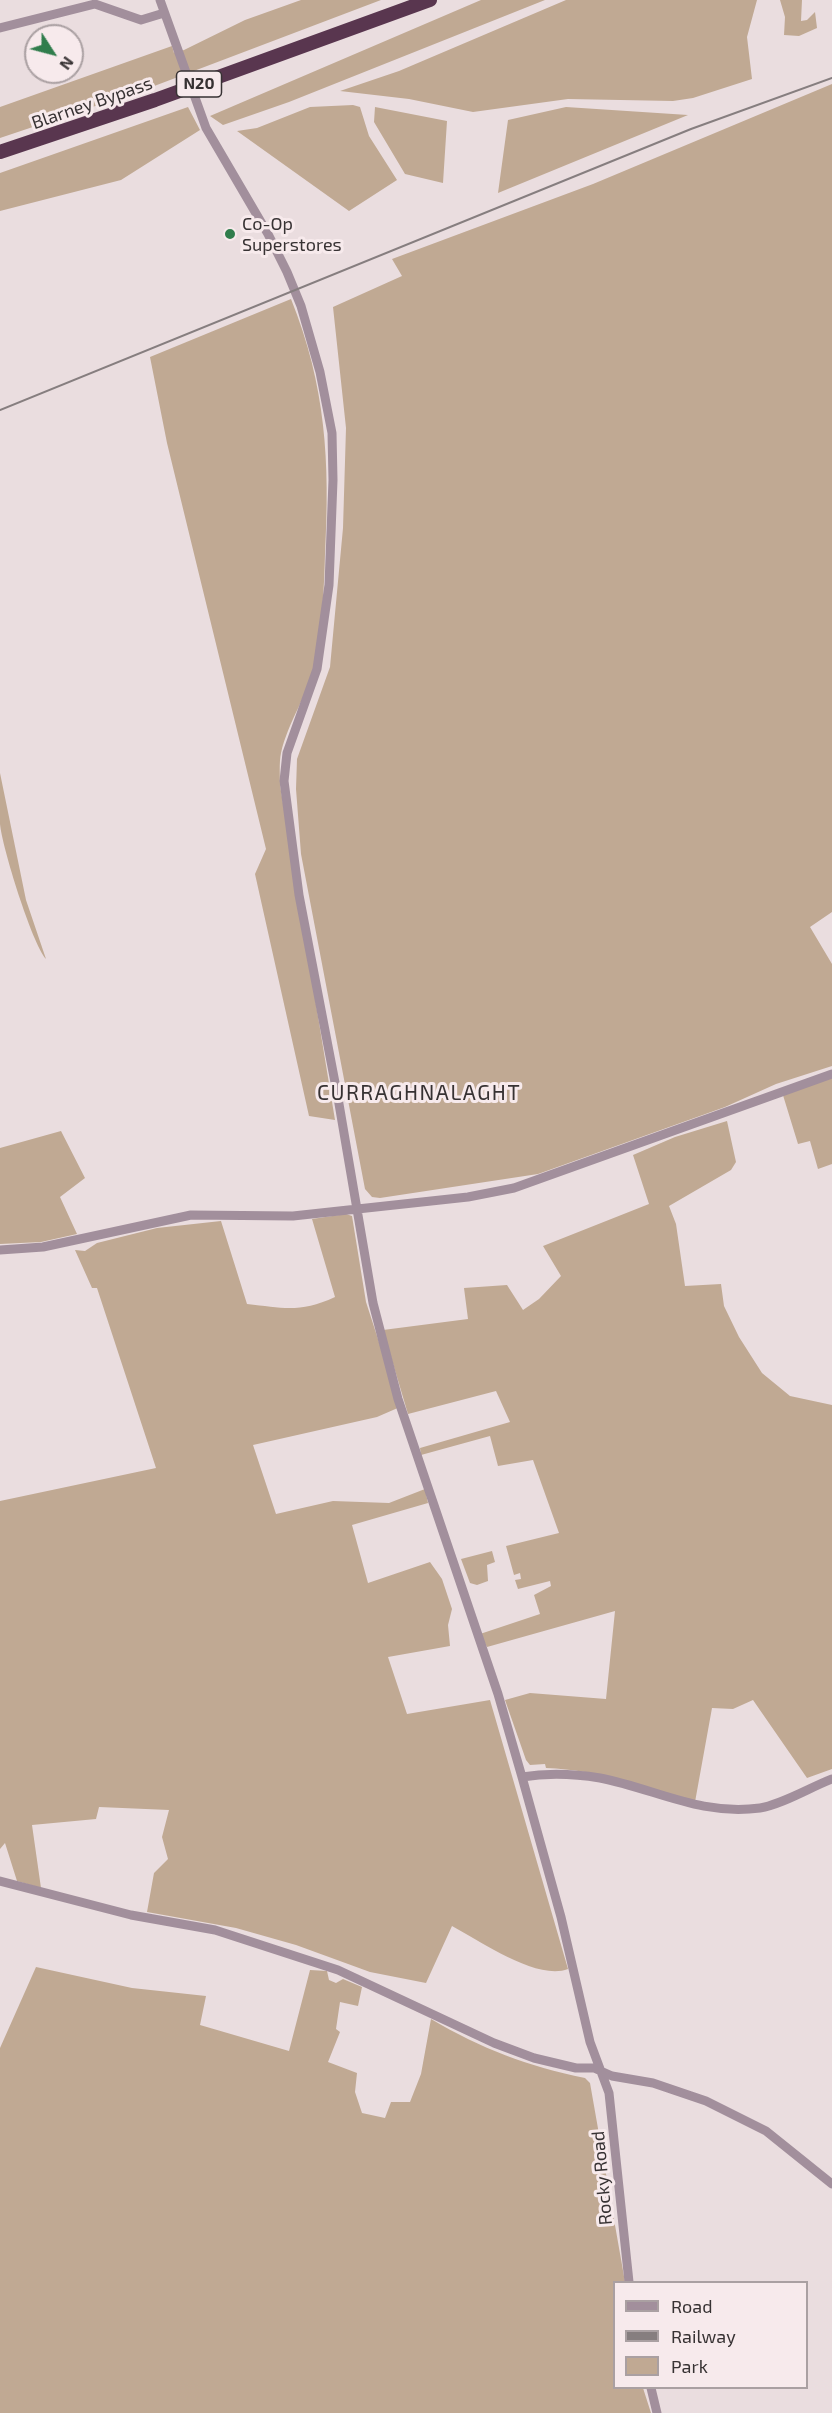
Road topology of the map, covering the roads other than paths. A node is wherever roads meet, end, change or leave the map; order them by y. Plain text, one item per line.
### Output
1 (160, 0) edge
2 (430, 0) edge
3 (164, 13) junction
4 (0, 28) edge
5 (0, 152) edge
6 (832, 1074) edge
7 (356, 1209) junction
8 (0, 1250) edge
9 (522, 1776) junction
10 (832, 1779) edge
11 (0, 1881) edge
12 (602, 2072) junction
13 (832, 2184) edge
14 (629, 2281) edge
15 (651, 2389) edge
16 (657, 2413) edge

1 - 3 street, Rocky Road
2 - 5 highway, Blarney Bypass / N20
3 - 4 street
3 - 7 street, Rocky Road
6 - 7 street
7 - 8 street
7 - 9 street, Rocky Road
9 - 10 street
9 - 12 street, Rocky Road
11 - 12 street
12 - 13 street
12 - 14 street, Rocky Road
15 - 16 street

